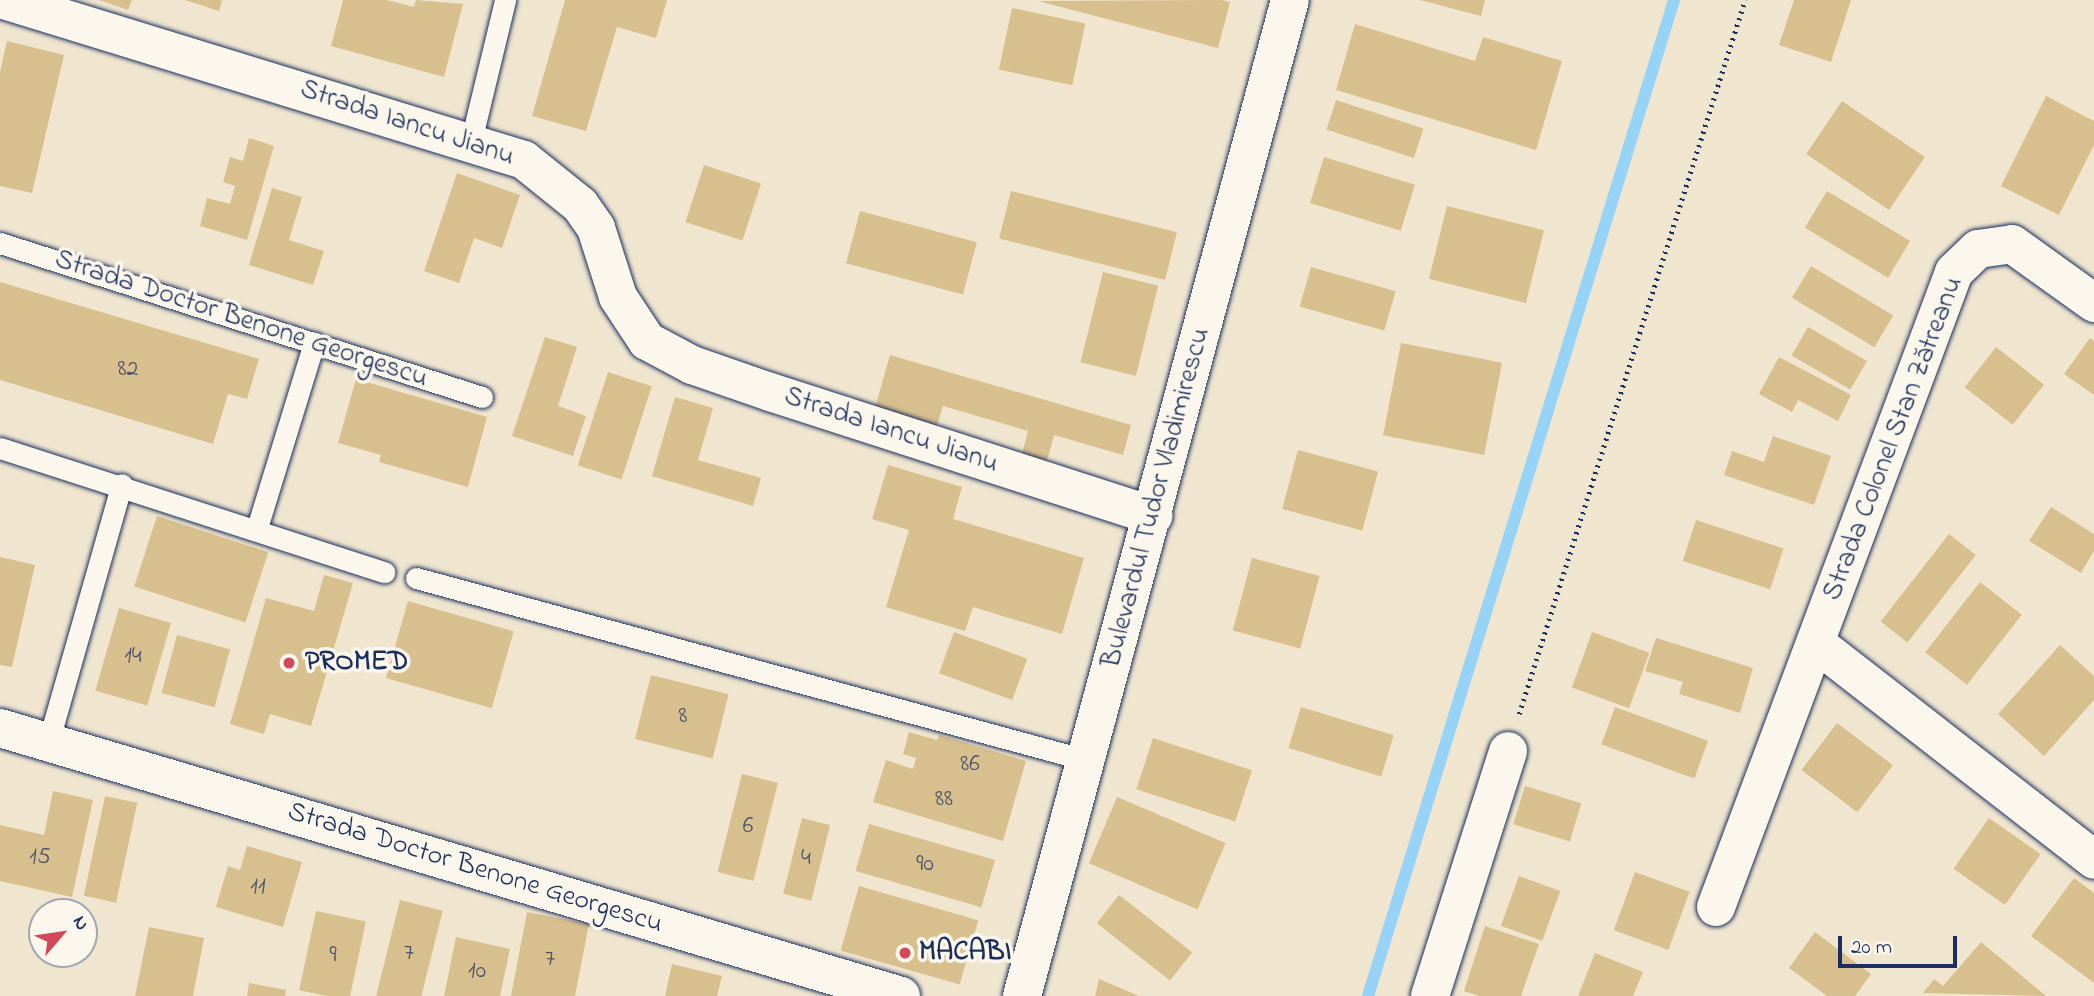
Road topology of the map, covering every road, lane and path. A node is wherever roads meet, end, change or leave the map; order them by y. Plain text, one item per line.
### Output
1 (4, 0) edge
2 (505, 0) edge
3 (1290, 0) edge
4 (1745, 0) edge
5 (471, 141) junction
6 (0, 243) edge
7 (2094, 303) edge
8 (314, 343) junction
9 (482, 397) dead end
10 (0, 448) edge
11 (122, 484) junction
12 (1153, 516) junction
13 (257, 528) junction
14 (384, 572) dead end
15 (416, 578) dead end
16 (1817, 644) junction
17 (0, 728) edge
18 (48, 743) junction
19 (1508, 751) joint
20 (1086, 760) junction
21 (2094, 860) edge
22 (1716, 907) dead end
23 (901, 996) edge
24 (1022, 996) edge
25 (1430, 996) edge

1 - 5 street, Strada Iancu Jianu
2 - 5 lane
3 - 12 street, Bulevardul Tudor Vladimirescu
4 - 19 path
5 - 12 street, Strada Iancu Jianu
6 - 8 lane, Strada Doctor Benone Georgescu
7 - 16 street, Strada Colonel Stan Zătreanu
8 - 9 lane, Strada Doctor Benone Georgescu
8 - 13 lane
10 - 11 lane
11 - 13 lane
11 - 18 lane
12 - 20 street, Bulevardul Tudor Vladimirescu
13 - 14 lane
15 - 20 lane
16 - 21 street
16 - 22 street, Strada Colonel Stan Zătreanu
17 - 18 street, Strada Doctor Benone Georgescu
18 - 23 street, Strada Doctor Benone Georgescu
19 - 25 street
20 - 24 street, Bulevardul Tudor Vladimirescu

